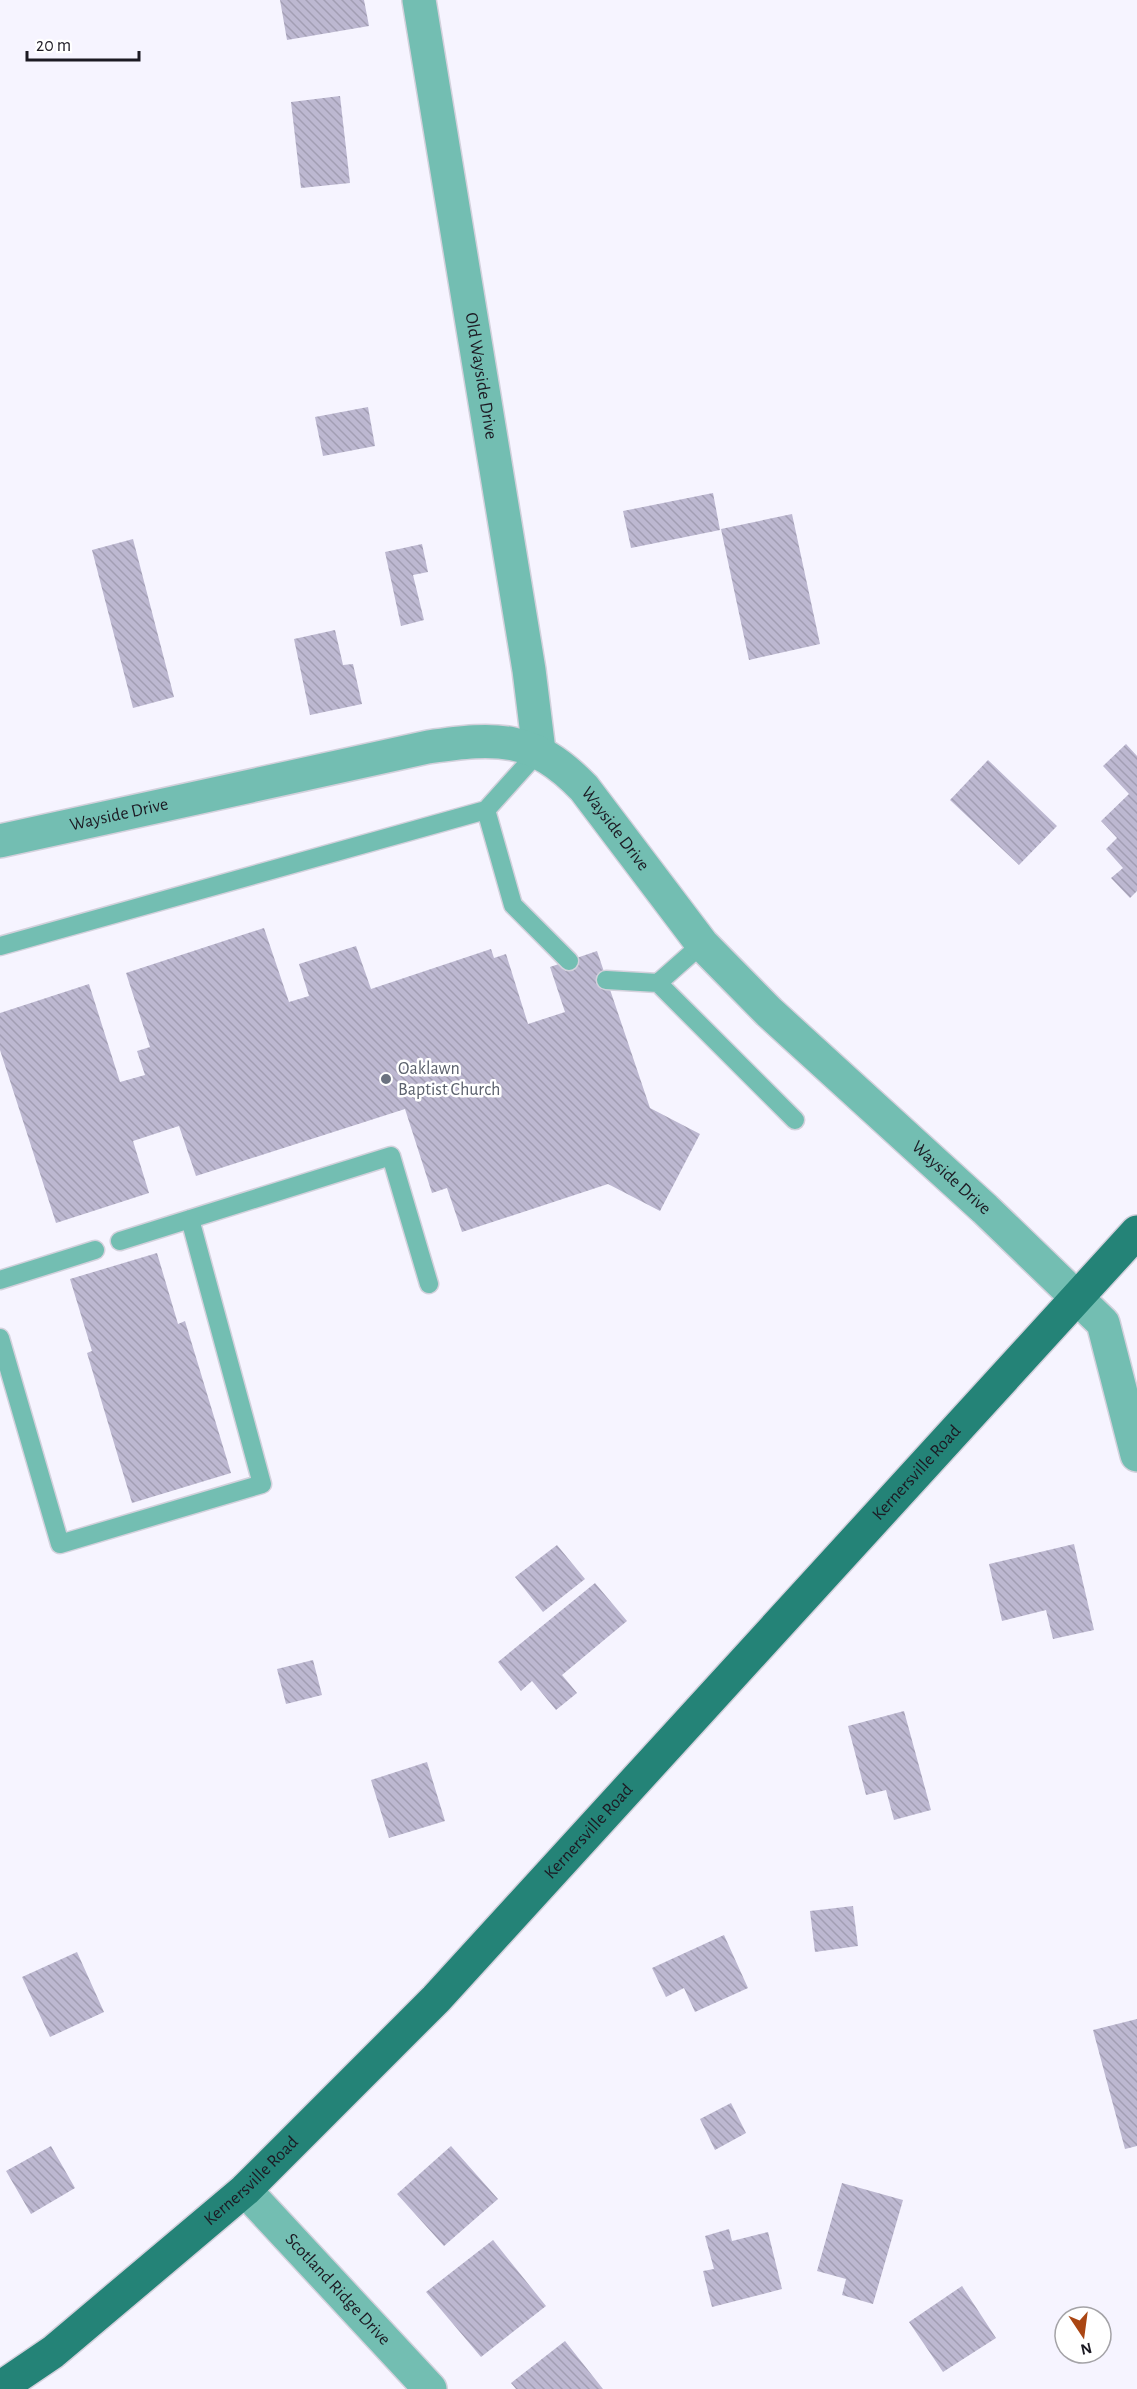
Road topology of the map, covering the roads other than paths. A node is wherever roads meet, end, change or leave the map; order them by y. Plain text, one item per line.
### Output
1 (419, 0) edge
2 (539, 751) junction
3 (486, 810) junction
4 (0, 841) edge
5 (702, 944) junction
6 (0, 946) edge
7 (569, 961) dead end
8 (606, 980) dead end
9 (658, 983) junction
10 (795, 1120) dead end
11 (190, 1220) junction
12 (1137, 1232) edge
13 (120, 1241) dead end
14 (95, 1250) dead end
15 (0, 1280) edge
16 (429, 1284) dead end
17 (1078, 1298) junction
18 (0, 1338) edge
19 (1137, 1455) edge
20 (245, 2190) junction
21 (0, 2388) edge
22 (430, 2389) edge

1 - 2 street, Old Wayside Drive
2 - 3 lane
2 - 4 street, Wayside Drive
2 - 5 street, Wayside Drive
3 - 6 lane
3 - 7 lane
5 - 9 lane
5 - 17 street, Wayside Drive
8 - 9 lane
9 - 10 lane
11 - 13 lane
11 - 16 lane
11 - 18 lane
12 - 17 main road, Kernersville Road
14 - 15 lane
17 - 19 street, Wayside Drive
17 - 20 main road, Kernersville Road
20 - 21 main road, Kernersville Road
20 - 22 street, Scotland Ridge Drive

